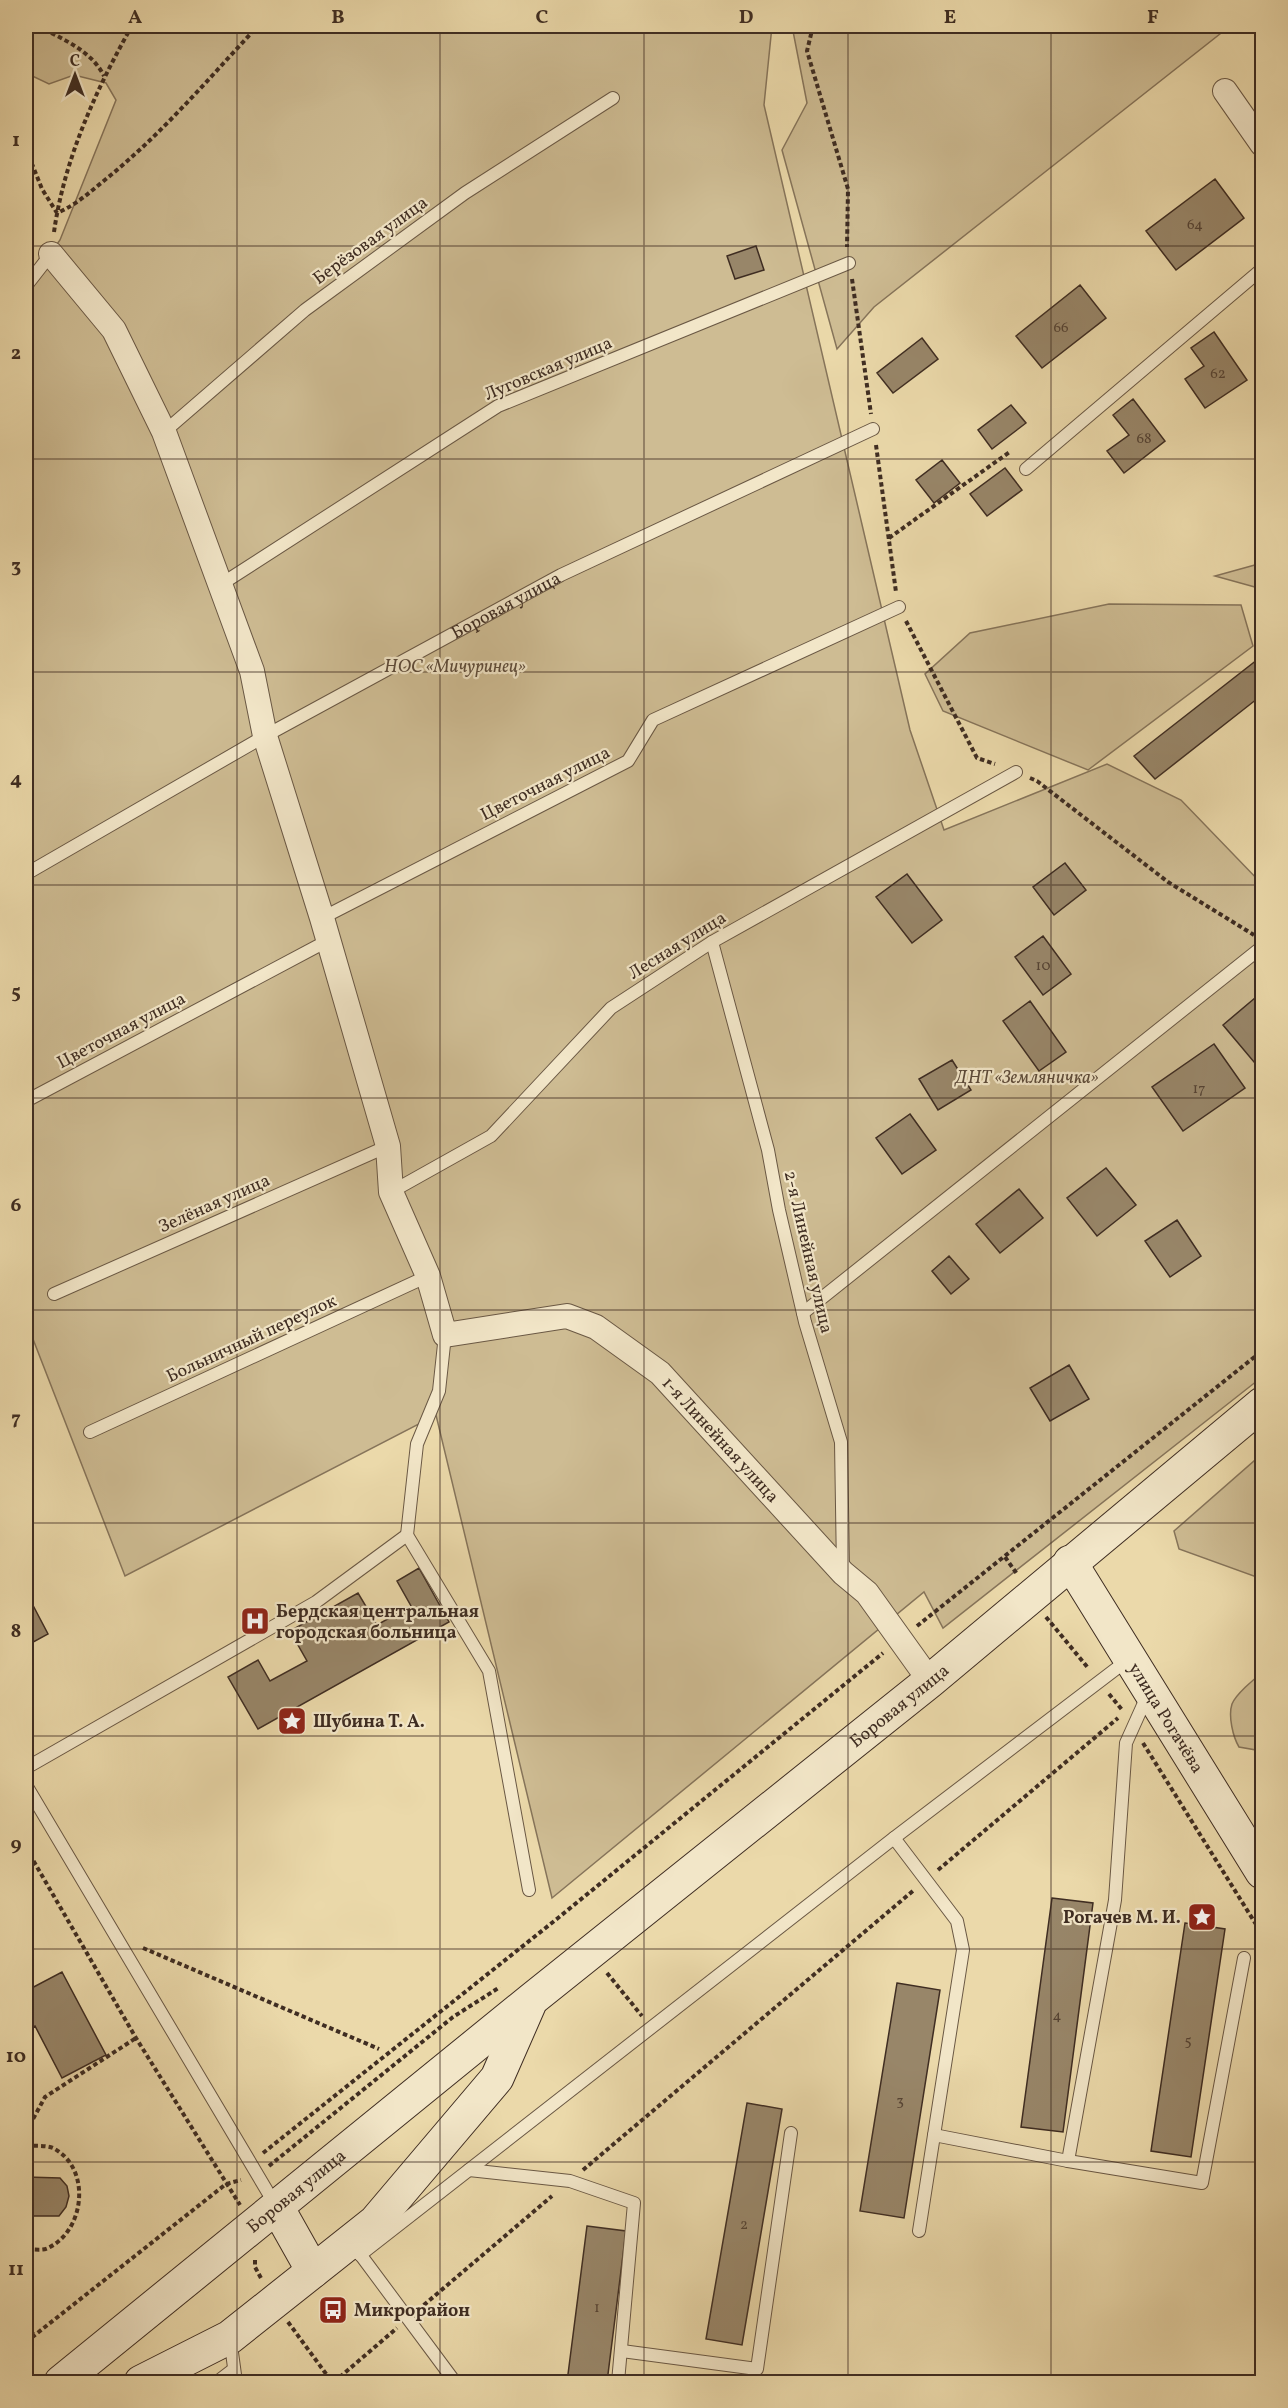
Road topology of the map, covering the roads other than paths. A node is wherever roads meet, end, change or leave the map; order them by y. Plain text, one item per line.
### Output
1 (1225, 91) dead end
2 (613, 98) dead end
3 (1263, 144) edge
4 (51, 254) joint
5 (849, 263) road end
6 (1263, 269) edge
7 (26, 286) edge
8 (873, 429) road end
9 (164, 432) junction
10 (1026, 469) dead end
11 (220, 585) junction
12 (899, 607) road end
13 (266, 736) junction
14 (1016, 772) road end
15 (26, 874) edge
16 (325, 929) junction
17 (712, 942) junction
18 (1263, 947) edge
19 (26, 1101) edge
20 (388, 1146) junction
21 (391, 1192) junction
22 (428, 1276) junction
23 (54, 1294) dead end
24 (803, 1313) junction
25 (445, 1335) junction
26 (1263, 1404) edge
27 (90, 1432) dead end
28 (407, 1535) junction
29 (1070, 1562) junction
30 (843, 1573) junction
31 (1130, 1658) junction
32 (930, 1681) junction
33 (1150, 1690) junction
34 (26, 1768) edge
35 (26, 1785) edge
36 (894, 1838) junction
37 (1263, 1872) edge
38 (529, 1890) dead end
39 (1244, 1958) dead end
40 (531, 2000) junction
41 (791, 2133) dead end
42 (934, 2134) junction
43 (1068, 2162) junction
44 (469, 2170) junction
45 (265, 2217) junction
46 (919, 2231) dead end
47 (355, 2249) junction
48 (313, 2271) junction
49 (230, 2337) junction
50 (622, 2350) junction
51 (234, 2369) junction
52 (61, 2382) edge
53 (141, 2382) edge
54 (217, 2382) edge
55 (236, 2382) edge
56 (455, 2382) edge
57 (618, 2382) edge

1 - 3 street
2 - 9 lane, Берёзовая улица
4 - 7 lane
4 - 9 street
5 - 11 lane, Луговская улица
6 - 10 lane
8 - 13 lane, Боровая улица
9 - 11 street
11 - 13 street
12 - 16 lane, Цветочная улица
13 - 15 lane, Боровая улица
13 - 16 street
14 - 17 lane, Лесная улица
16 - 19 lane, Цветочная улица
16 - 20 street
17 - 21 lane, Лесная улица
17 - 24 lane, 2-я Линейная улица
18 - 24 lane
20 - 21 street
20 - 23 lane, Зелёная улица
21 - 22 street
22 - 25 street
22 - 27 lane, Больничный переулок
24 - 30 lane, 2-я Линейная улица
25 - 28 lane
25 - 30 street, 1-я Линейная улица
26 - 29 street, Боровая улица
28 - 34 lane
28 - 38 lane
29 - 31 street, улица Рогачёва
29 - 32 street, Боровая улица
30 - 32 street, 1-я Линейная улица
31 - 33 street, улица Рогачёва
31 - 36 lane
32 - 40 street, Боровая улица
33 - 37 street, улица Рогачёва
33 - 43 lane
35 - 45 lane
36 - 42 lane
36 - 44 lane
39 - 43 lane
40 - 45 street, Боровая улица
40 - 47 street, Боровая улица
41 - 50 lane
42 - 43 lane
42 - 46 lane
44 - 47 lane
44 - 50 lane
45 - 48 street
45 - 52 street, Боровая улица
47 - 48 street, Боровая улица
47 - 56 lane
48 - 49 street, Боровая улица
49 - 51 lane
49 - 53 street, Боровая улица
50 - 57 lane
51 - 54 lane
51 - 55 lane

